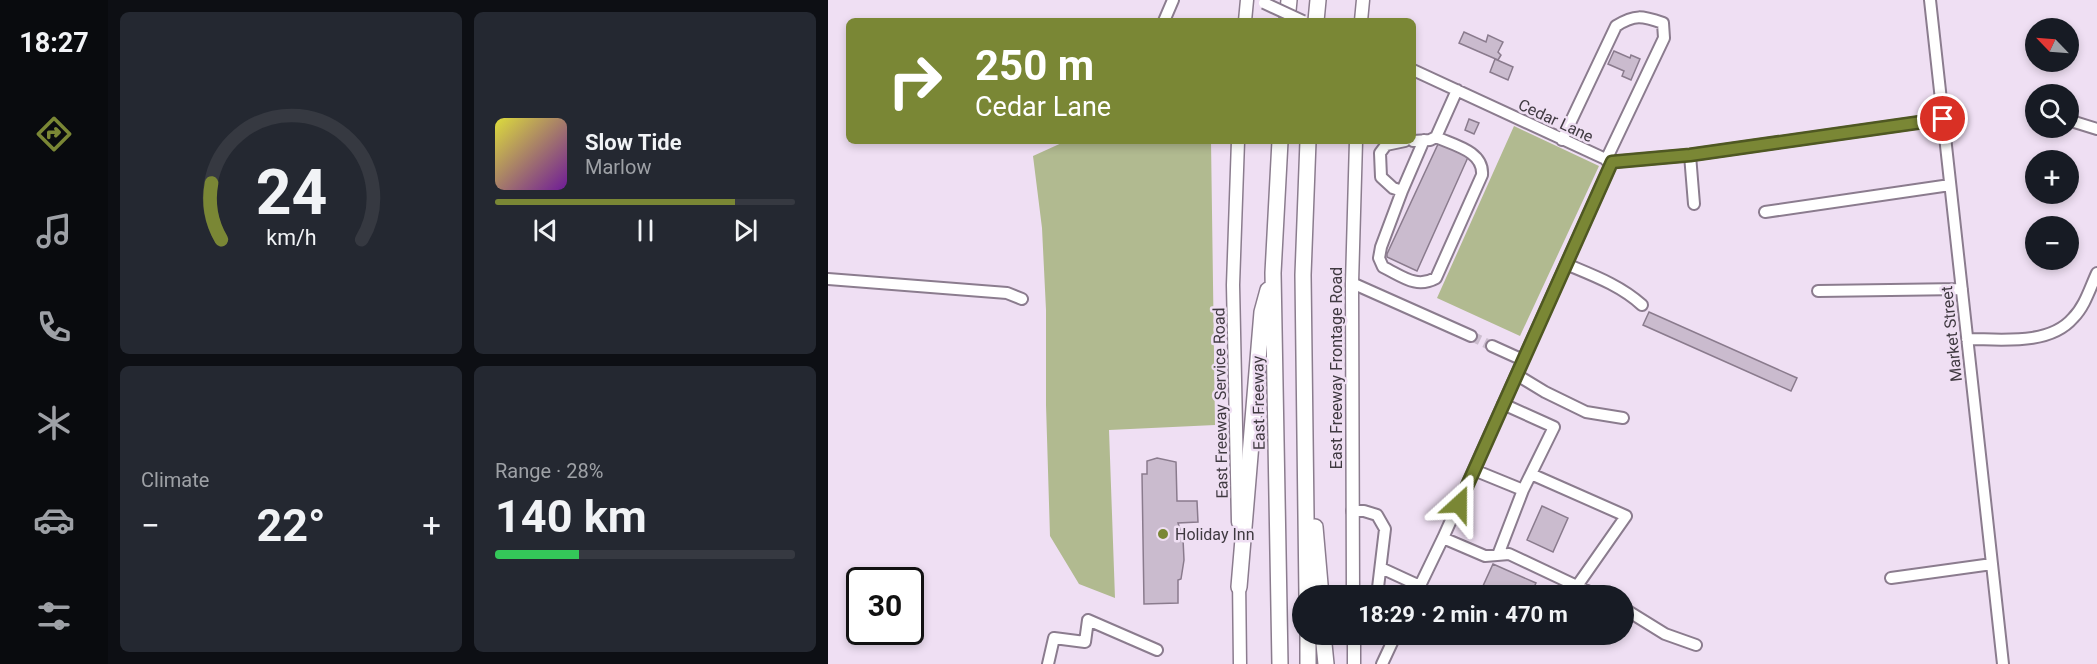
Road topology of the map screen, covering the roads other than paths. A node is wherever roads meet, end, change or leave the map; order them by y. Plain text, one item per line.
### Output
1 (1173, 0) edge
2 (1247, 0) edge
3 (1289, 0) edge
4 (1318, 0) edge
5 (1363, 0) edge
6 (1930, 0) edge
7 (1261, 2) edge
8 (1165, 18) edge
9 (1245, 18) edge
10 (1287, 18) edge
11 (1296, 18) edge
12 (1316, 18) edge
13 (1361, 18) edge
14 (1416, 71) edge
15 (1456, 90) junction
16 (1943, 119) junction
17 (2079, 123) edge
18 (2097, 129) edge
19 (1436, 137) junction
20 (1563, 140) junction
21 (1419, 141) edge
22 (1238, 144) edge
23 (1280, 144) edge
24 (1308, 144) edge
25 (1356, 144) edge
26 (1391, 144) edge
27 (1690, 155) junction
28 (1609, 161) junction
29 (1950, 185) junction
30 (1402, 191) junction
31 (1694, 204) dead end
32 (1765, 212) dead end
33 (1566, 264) junction
34 (1273, 273) junction
35 (2097, 273) edge
36 (828, 279) edge
37 (1352, 283) junction
38 (1962, 289) junction
39 (1818, 291) dead end
40 (1022, 299) dead end
41 (1642, 304) dead end
42 (1471, 336) tunnel mouth
43 (1967, 339) junction
44 (1492, 346) tunnel mouth
45 (1523, 360) junction
46 (1517, 375) junction
47 (1503, 405) junction
48 (1623, 418) dead end
49 (1305, 422) junction
50 (1474, 470) junction
51 (1531, 474) junction
52 (1523, 490) junction
53 (1352, 511) junction
54 (1443, 538) junction
55 (1498, 555) junction
56 (1992, 564) junction
57 (1381, 568) junction
58 (1891, 578) dead end
59 (1307, 585) edge
60 (1320, 585) edge
61 (1353, 585) edge
62 (1379, 585) edge
63 (1408, 585) edge
64 (1421, 585) edge
65 (1575, 585) edge
66 (1578, 585) edge
67 (1239, 587) junction
68 (1634, 615) edge
69 (1308, 645) edge
70 (1324, 645) edge
71 (1354, 645) edge
72 (1391, 645) edge
73 (1696, 645) dead end
74 (1157, 650) dead end
75 (1048, 664) edge
76 (1240, 664) edge
77 (1280, 664) edge
78 (1308, 664) edge
79 (1326, 664) edge
80 (1354, 664) edge
81 (1382, 664) edge
82 (2003, 664) edge

1 - 8 street
2 - 9 main road
3 - 10 highway
4 - 12 highway
5 - 13 main road
6 - 16 street, Market Street
7 - 11 street, bridge
14 - 15 street, Cedar Lane
15 - 19 street
15 - 20 street, Cedar Lane
16 - 27 street
16 - 29 street, Market Street
17 - 18 street
19 - 21 street
19 - 30 street
20 - 28 street, Cedar Lane
20 - 28 street
21 - 30 street
22 - 67 main road, East Freeway Service Road
23 - 34 highway, East Freeway
24 - 49 highway
25 - 37 main road, East Freeway Frontage Road
26 - 30 street
27 - 28 street
27 - 31 street
28 - 33 street
29 - 32 street
29 - 38 street, Market Street
33 - 41 street
33 - 45 street
34 - 67 highway
34 - 77 highway, East Freeway
35 - 43 street
36 - 40 street
37 - 42 street
37 - 53 main road, East Freeway Frontage Road
38 - 39 street
38 - 43 street, Market Street
43 - 56 street, Market Street
44 - 45 street
45 - 46 street
46 - 47 street
46 - 48 street
47 - 50 street
47 - 51 street
49 - 59 highway
49 - 60 highway
50 - 52 street
50 - 54 street
51 - 52 street
51 - 66 street
52 - 55 street
53 - 57 street
53 - 61 main road, East Freeway Frontage Road
54 - 55 street
54 - 64 street
55 - 65 street
56 - 58 street
56 - 82 street, Market Street
57 - 62 street
57 - 63 street
67 - 76 main road, East Freeway Service Road
68 - 73 street
69 - 78 highway
70 - 79 highway
71 - 80 main road
72 - 81 street
74 - 75 street

